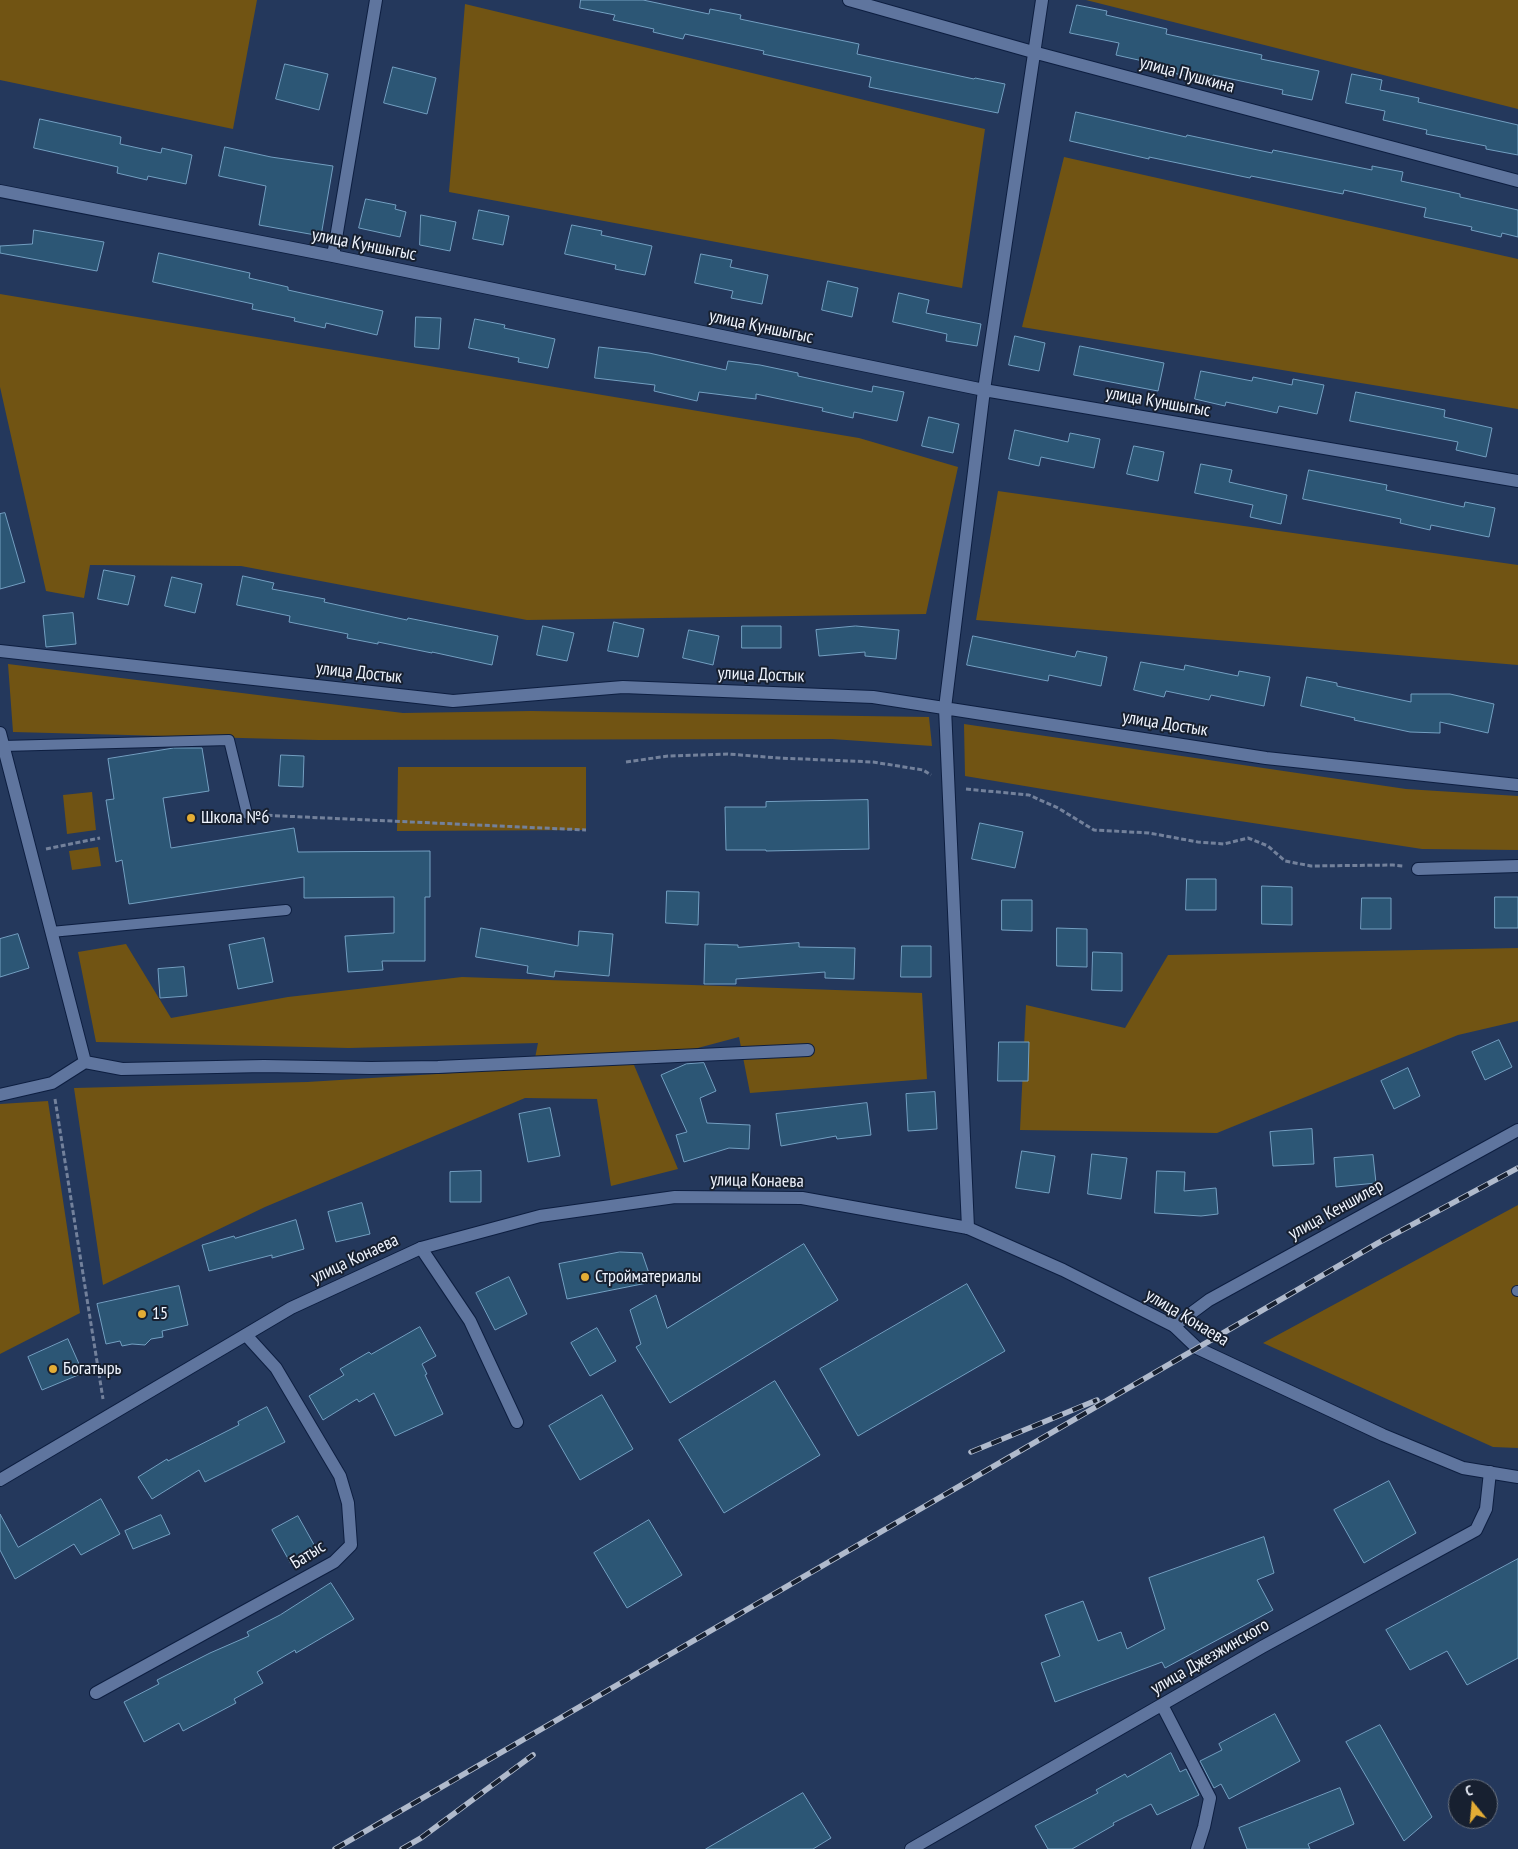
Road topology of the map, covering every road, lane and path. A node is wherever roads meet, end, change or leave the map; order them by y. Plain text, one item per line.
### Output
1 (376, 0) edge
2 (849, 0) edge
3 (1042, 0) edge
4 (1033, 52) junction
5 (1518, 181) edge
6 (0, 191) edge
7 (333, 256) junction
8 (984, 390) junction
9 (1518, 481) edge
10 (0, 650) edge
11 (945, 708) junction
12 (0, 733) edge
13 (2, 746) edge
14 (626, 762) dead end
15 (1518, 785) edge
16 (948, 787) junction
17 (247, 814) joint
18 (586, 830) dead end
19 (100, 838) dead end
20 (31, 853) junction
21 (1518, 866) edge
22 (1418, 869) joint
23 (286, 910) dead end
24 (52, 932) junction
25 (808, 1050) dead end
26 (85, 1062) junction
27 (52, 1083) junction
28 (0, 1095) edge
29 (1518, 1130) edge
30 (968, 1228) junction
31 (421, 1248) junction
32 (1174, 1326) junction
33 (246, 1335) junction
34 (106, 1417) junction
35 (517, 1422) dead end
36 (1490, 1472) junction
37 (1518, 1477) edge
38 (0, 1480) edge
39 (96, 1693) dead end
40 (1162, 1705) junction
41 (911, 1849) edge
42 (1197, 1849) edge

1 - 7 street
2 - 4 street, улица Пушкина
3 - 4 street
4 - 5 street, улица Пушкина
4 - 8 street
6 - 7 street, улица Куншыгыс
7 - 8 street, улица Куншыгыс
8 - 9 street, улица Куншыгыс
8 - 11 street
10 - 11 street, улица Достык
11 - 15 street, улица Достык
11 - 16 street
12 - 13 street
13 - 17 lane
13 - 20 street
14 - 16 path
16 - 22 path
16 - 30 street
17 - 18 path
19 - 20 path
20 - 24 street
21 - 22 street
23 - 24 lane
24 - 26 street
25 - 26 street
26 - 27 street
27 - 28 street
27 - 34 path
29 - 32 street, улица Кеншилер
30 - 31 street, улица Конаева
30 - 32 street, улица Конаева
31 - 33 street, улица Конаева
31 - 35 street
32 - 36 street, улица Конаева
33 - 34 street, улица Конаева
33 - 39 street, Батыс
34 - 38 street, улица Конаева
36 - 37 street, улица Конаева
36 - 40 street, улица Джезжинского
40 - 41 street, улица Джезжинского
40 - 42 street

